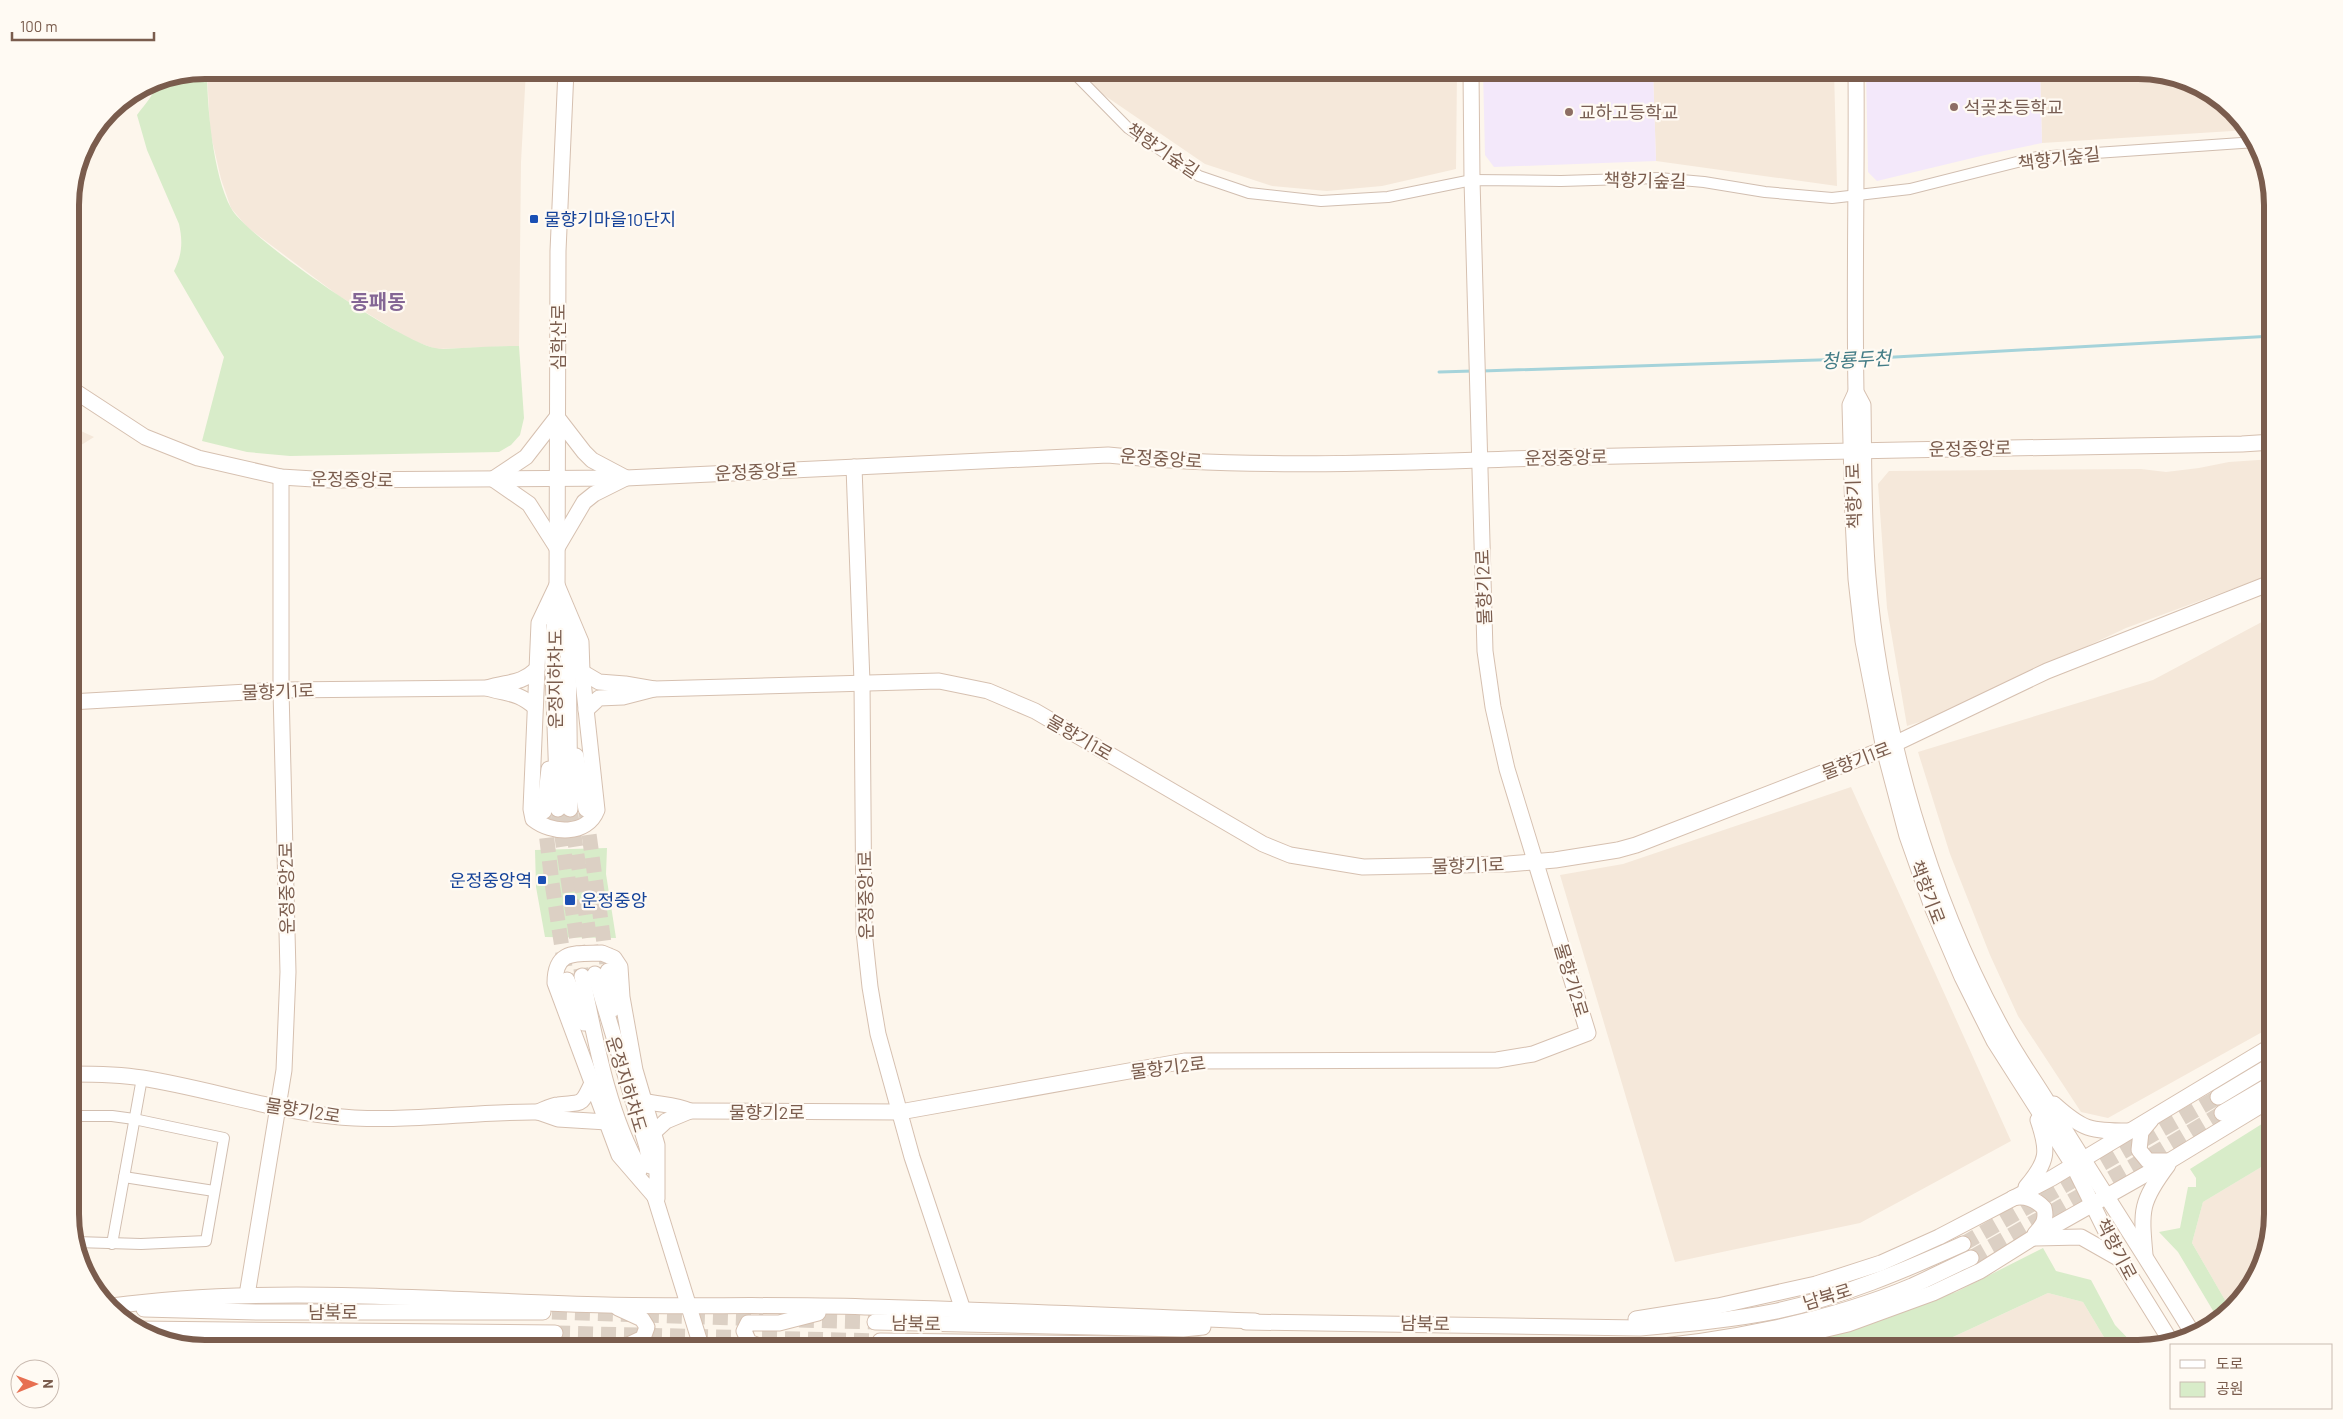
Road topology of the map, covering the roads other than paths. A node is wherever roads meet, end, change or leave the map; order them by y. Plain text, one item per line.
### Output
1 (566, 79) edge
2 (1080, 79) edge
3 (1471, 79) edge
4 (1856, 79) edge
5 (2247, 143) edge
6 (1472, 180) junction
7 (1857, 195) junction
8 (79, 394) edge
9 (557, 417) junction
10 (2264, 443) edge
11 (1857, 450) junction
12 (1479, 459) junction
13 (854, 467) junction
14 (281, 477) junction
15 (557, 478) junction
16 (626, 478) junction
17 (493, 479) junction
18 (557, 548) junction
19 (557, 584) junction
20 (2264, 586) edge
21 (557, 605) junction
22 (537, 669) junction
23 (582, 672) junction
24 (862, 682) junction
25 (487, 688) junction
26 (654, 689) junction
27 (281, 690) junction
28 (79, 701) edge
29 (535, 707) junction
30 (586, 710) junction
31 (569, 714) junction
32 (1890, 747) junction
33 (586, 809) tunnel mouth
34 (1536, 862) junction
35 (567, 980) tunnel mouth
36 (2264, 1050) edge
37 (599, 1061) junction
38 (2264, 1069) edge
39 (79, 1074) edge
40 (142, 1078) junction
41 (592, 1083) junction
42 (2264, 1088) edge
43 (2036, 1097) junction
44 (2218, 1097) tunnel mouth
45 (644, 1101) junction
46 (2264, 1103) edge
47 (278, 1107) junction
48 (690, 1111) junction
49 (538, 1112) junction
50 (900, 1112) junction
51 (2222, 1113) tunnel mouth
52 (79, 1116) edge
53 (2153, 1117) junction
54 (134, 1120) junction
55 (607, 1122) junction
56 (2129, 1131) junction
57 (654, 1132) junction
58 (2171, 1160) junction
59 (2078, 1162) junction
60 (124, 1177) junction
61 (214, 1191) junction
62 (2023, 1191) junction
63 (656, 1197) junction
64 (2008, 1199) junction
65 (2100, 1200) junction
66 (2031, 1238) junction
67 (82, 1242) edge
68 (112, 1244) junction
69 (1963, 1244) tunnel mouth
70 (2145, 1256) junction
71 (1971, 1258) tunnel mouth
72 (2120, 1258) junction
73 (247, 1296) junction
74 (607, 1305) junction
75 (119, 1306) edge
76 (688, 1306) junction
77 (120, 1307) edge
78 (849, 1307) junction
79 (963, 1310) junction
80 (552, 1312) tunnel mouth
81 (1255, 1321) junction
82 (875, 1322) tunnel mouth
83 (1590, 1327) junction
84 (154, 1329) edge
85 (2190, 1329) edge
86 (163, 1333) edge
87 (555, 1333) tunnel mouth
88 (2168, 1337) edge
89 (206, 1340) edge
90 (639, 1340) edge
91 (699, 1340) edge
92 (748, 1340) edge
93 (1711, 1340) edge
94 (1780, 1340) edge

1 - 9 street, 심학산로
2 - 6 street, 책향기숲길
3 - 6 street
4 - 7 street, 책향기로
5 - 7 street, 책향기숲길
6 - 7 street, 책향기숲길
6 - 12 street, 물향기2로
7 - 11 street, 책향기로
8 - 14 street, 운정중앙로
9 - 15 street, 심학산로
9 - 16 street
9 - 17 street
10 - 11 street, 운정중앙로
11 - 12 street, 운정중앙로
11 - 32 street, 책향기로
12 - 13 street, 운정중앙로
12 - 34 street, 물향기2로
13 - 16 street, 운정중앙로
13 - 24 street, 운정중앙1로
14 - 17 street, 운정중앙로
14 - 27 street, 운정중앙2로
15 - 16 street, 운정중앙로
15 - 17 street, 운정중앙로
15 - 18 street, 심학산로
16 - 18 street
17 - 18 street
18 - 19 street, 심학산로
19 - 21 street, 심학산로
19 - 22 street
19 - 23 street
20 - 32 street, 물향기1로
21 - 31 street, 운정지하차도
21 - 31 street, 운정지하차도
22 - 25 street
22 - 29 street
23 - 26 street
23 - 30 street
24 - 26 street, 물향기1로
24 - 34 street, 물향기1로
24 - 50 street, 운정중앙1로
25 - 27 street, 물향기1로
25 - 29 street
26 - 30 street
27 - 28 street, 물향기1로
27 - 47 street, 운정중앙2로
29 - 30 street
31 - 33 street
32 - 34 street, 물향기1로
32 - 43 street, 책향기로
34 - 50 street, 물향기2로
35 - 37 street
36 - 53 street
37 - 63 street
37 - 63 street, 운정지하차도
38 - 44 street
39 - 40 street, 물향기2로
40 - 47 street, 물향기2로
40 - 54 street
41 - 45 street
41 - 49 street
41 - 55 street
42 - 51 street
43 - 56 street
43 - 59 street, 책향기로
43 - 62 street
45 - 48 street
45 - 57 street
46 - 58 street
47 - 49 street, 물향기2로
47 - 73 street, 운정중앙2로
48 - 50 street, 물향기2로
48 - 57 street
49 - 55 street
50 - 79 street, 운정중앙1로
52 - 54 street
53 - 56 street
53 - 58 street
54 - 60 street
54 - 61 street
55 - 63 street
56 - 59 street
57 - 63 street
58 - 65 street
58 - 70 street
59 - 62 street
59 - 65 street, 책향기로
60 - 61 street
60 - 68 street
61 - 68 street
62 - 64 street
63 - 76 street
64 - 66 street
64 - 83 street
65 - 66 street
65 - 70 street, 책향기로
65 - 72 street, 책향기로
66 - 72 street
66 - 94 street
67 - 68 street
69 - 83 street, 남북로
70 - 85 street, 책향기로
71 - 93 street, 남북로
72 - 88 street, 책향기로
73 - 74 street
73 - 75 street
74 - 76 street
74 - 90 street
76 - 78 street
76 - 91 street
77 - 80 street, 남북로
78 - 79 street
78 - 92 street
79 - 81 street
81 - 82 street, 남북로
81 - 83 street, 남북로
84 - 87 street, 남북로
86 - 89 street

